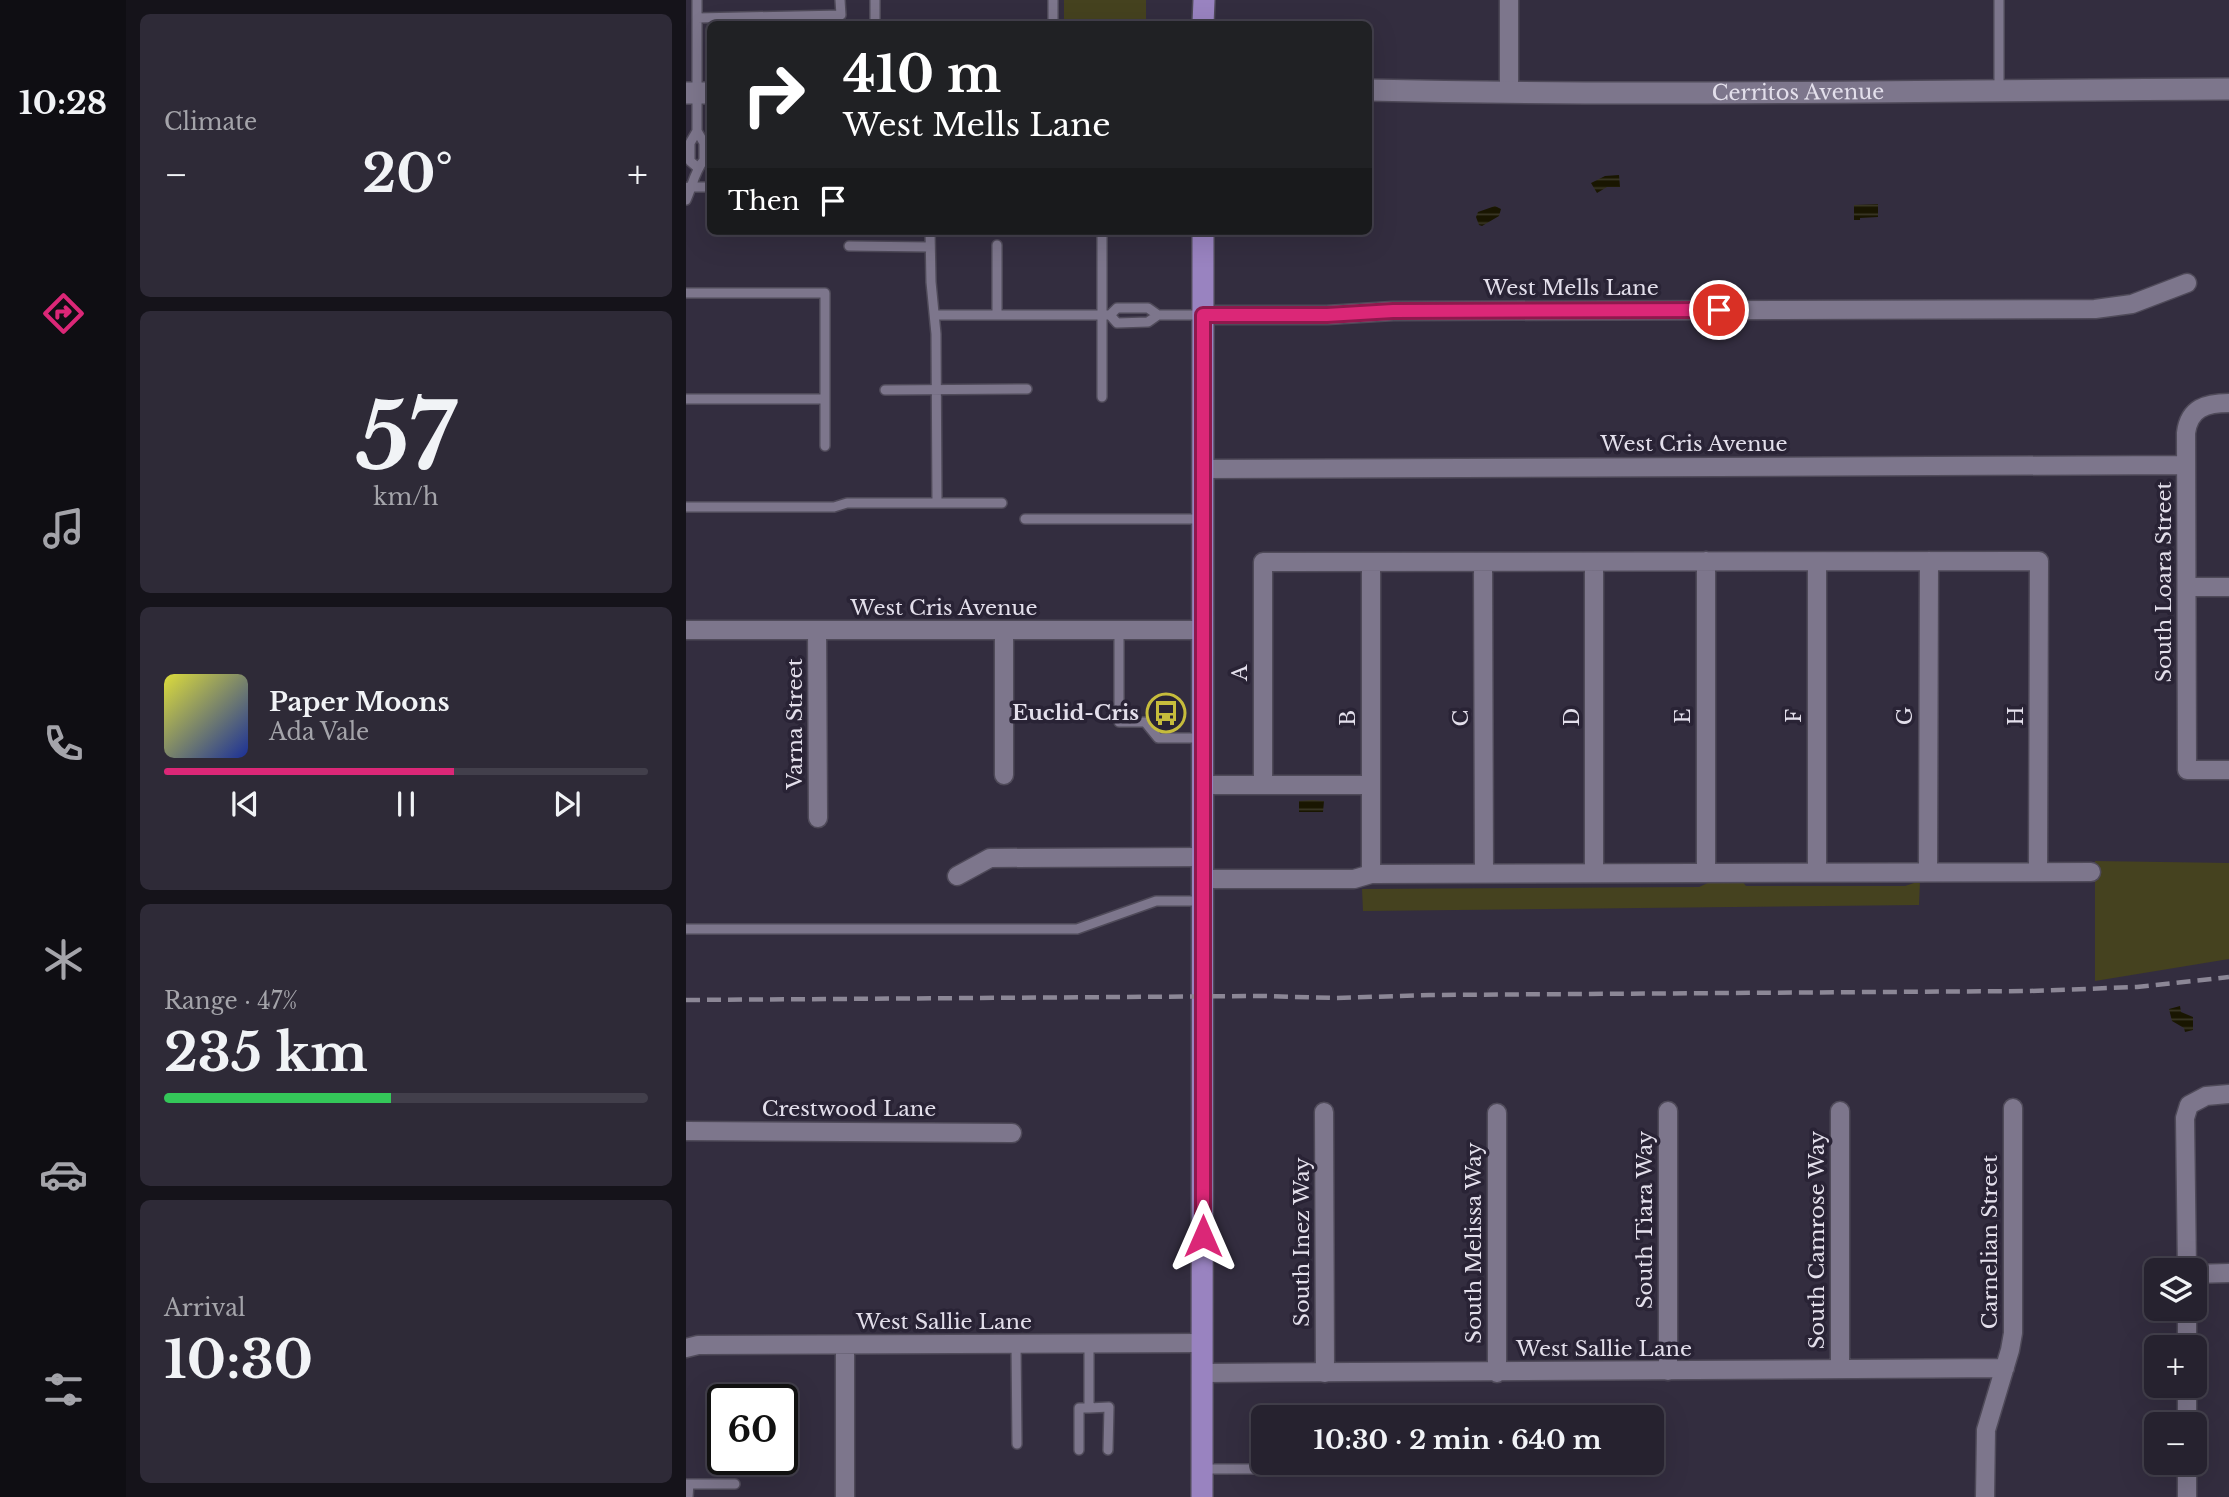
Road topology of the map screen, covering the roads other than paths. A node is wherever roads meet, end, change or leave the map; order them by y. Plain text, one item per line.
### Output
1 (697, 0) edge
2 (840, 0) edge
3 (875, 0) edge
4 (1052, 0) edge
5 (1204, 0) edge
6 (1509, 0) edge
7 (1999, 0) edge
8 (697, 18) junction
9 (875, 21) edge
10 (1053, 21) edge
11 (1203, 21) edge
12 (2229, 89) edge
13 (1372, 90) edge
14 (1999, 90) junction
15 (698, 93) edge
16 (1509, 93) junction
17 (697, 131) junction
18 (697, 167) junction
19 (689, 187) edge
20 (707, 187) edge
21 (686, 200) edge
22 (930, 235) edge
23 (1102, 235) edge
24 (1203, 235) edge
25 (849, 246) dead end
26 (998, 246) dead end
27 (930, 247) junction
28 (2186, 283) dead end
29 (686, 293) edge
30 (935, 315) junction
31 (997, 315) junction
32 (1106, 315) junction
33 (1158, 315) junction
34 (1203, 315) junction
35 (1027, 389) dead end
36 (885, 390) dead end
37 (935, 390) junction
38 (1102, 397) dead end
39 (686, 399) edge
40 (824, 399) junction
41 (2229, 403) edge
42 (824, 446) dead end
43 (2186, 465) junction
44 (1202, 469) junction
45 (937, 503) junction
46 (1002, 503) dead end
47 (686, 507) edge
48 (1026, 519) dead end
49 (1202, 519) junction
50 (1706, 561) junction
51 (1929, 561) junction
52 (1263, 562) joint
53 (1371, 562) junction
54 (1483, 562) junction
55 (1594, 562) junction
56 (1817, 562) junction
57 (2187, 587) junction
58 (2229, 587) edge
59 (686, 630) edge
60 (817, 630) junction
61 (1004, 630) junction
62 (1203, 630) junction
63 (1119, 631) junction
64 (1203, 738) junction
65 (2229, 770) edge
66 (1004, 775) dead end
67 (1203, 785) junction
68 (1263, 785) junction
69 (1370, 785) junction
70 (817, 818) dead end
71 (1203, 857) junction
72 (1817, 871) junction
73 (1928, 871) junction
74 (2038, 871) junction
75 (1706, 872) junction
76 (2091, 872) dead end
77 (1484, 873) junction
78 (1594, 873) junction
79 (1371, 874) junction
80 (957, 876) dead end
81 (1203, 880) junction
82 (1203, 901) junction
83 (686, 929) edge
84 (2229, 1094) edge
85 (2013, 1108) dead end
86 (1668, 1111) dead end
87 (1840, 1111) dead end
88 (1324, 1112) dead end
89 (1497, 1113) dead end
90 (686, 1131) edge
91 (1012, 1133) dead end
92 (2187, 1258) edge
93 (2229, 1273) edge
94 (2207, 1274) edge
95 (1203, 1343) junction
96 (1016, 1344) junction
97 (1089, 1344) junction
98 (845, 1345) junction
99 (686, 1348) edge
100 (2005, 1368) junction
101 (1840, 1369) junction
102 (1668, 1371) junction
103 (1203, 1373) junction
104 (1325, 1373) junction
105 (1497, 1373) junction
106 (1089, 1408) junction
107 (1017, 1444) dead end
108 (1079, 1450) dead end
109 (1108, 1450) dead end
110 (1202, 1469) junction
111 (1251, 1469) edge
112 (2187, 1475) edge
113 (687, 1484) edge
114 (735, 1484) dead end
115 (688, 1497) edge
116 (845, 1497) edge
117 (1202, 1497) edge
118 (1985, 1497) edge
119 (2187, 1497) edge

1 - 8 lane
2 - 8 lane
3 - 9 lane
4 - 10 lane
5 - 11 main road
6 - 16 street
7 - 14 lane
8 - 15 lane
12 - 14 street, Cerritos Avenue
13 - 16 street, Cerritos Avenue
14 - 16 street, Cerritos Avenue
15 - 17 lane
17 - 18 lane
17 - 18 lane
18 - 19 lane
19 - 20 lane
19 - 21 lane
22 - 27 lane
23 - 32 lane
24 - 34 main road
25 - 27 lane
26 - 31 lane
27 - 30 lane
28 - 34 street, West Mells Lane
29 - 40 lane
30 - 31 lane
30 - 37 lane
31 - 32 lane
32 - 33 lane
32 - 33 lane
32 - 38 lane
33 - 34 lane
34 - 44 main road
35 - 37 lane
36 - 37 lane
37 - 45 lane
39 - 40 lane
40 - 42 lane
41 - 43 street, South Loara Street
43 - 44 street, West Cris Avenue
43 - 57 street, South Loara Street
44 - 49 main road
45 - 46 lane
45 - 47 lane
48 - 49 lane
49 - 62 main road
50 - 55 street, H
50 - 56 street, H
50 - 75 street, E
51 - 56 street, H
51 - 73 street, G
51 - 74 street, H
52 - 53 street, H
52 - 68 street, A
53 - 54 street, H
53 - 69 street, B
54 - 55 street, H
54 - 77 street, C
55 - 78 street, D
56 - 72 street, F
57 - 58 street
57 - 65 street, South Loara Street
59 - 60 street, West Cris Avenue
60 - 61 street, West Cris Avenue
60 - 70 street, Varna Street
61 - 63 street, West Cris Avenue
61 - 66 street
62 - 63 street, West Cris Avenue
62 - 64 main road
63 - 64 lane
64 - 67 main road
67 - 68 street
67 - 71 main road
68 - 69 street
69 - 79 street, B
71 - 80 street
71 - 81 main road
72 - 73 street
72 - 75 street
73 - 74 street
74 - 76 street
75 - 78 street
77 - 78 street
77 - 79 street
79 - 81 street
81 - 82 main road
82 - 83 lane
82 - 95 main road
84 - 92 street
85 - 100 street, Carnelian Street
86 - 102 street, South Tiara Way
87 - 101 street, South Camrose Way
88 - 104 street, South Inez Way
89 - 105 street, South Melissa Way
90 - 91 street, Crestwood Lane
93 - 94 street
95 - 97 street, West Sallie Lane
95 - 103 main road
96 - 97 street, West Sallie Lane
96 - 98 street, West Sallie Lane
96 - 107 lane
97 - 106 lane
98 - 99 street, West Sallie Lane
98 - 116 street
100 - 101 street, West Sallie Lane
100 - 118 street, Carnelian Street
101 - 102 street, West Sallie Lane
102 - 105 street, West Sallie Lane
103 - 104 street, West Sallie Lane
103 - 110 main road
104 - 105 street, West Sallie Lane
106 - 108 lane
106 - 109 lane
110 - 111 lane
110 - 117 main road
112 - 119 street
113 - 114 lane
113 - 115 lane

